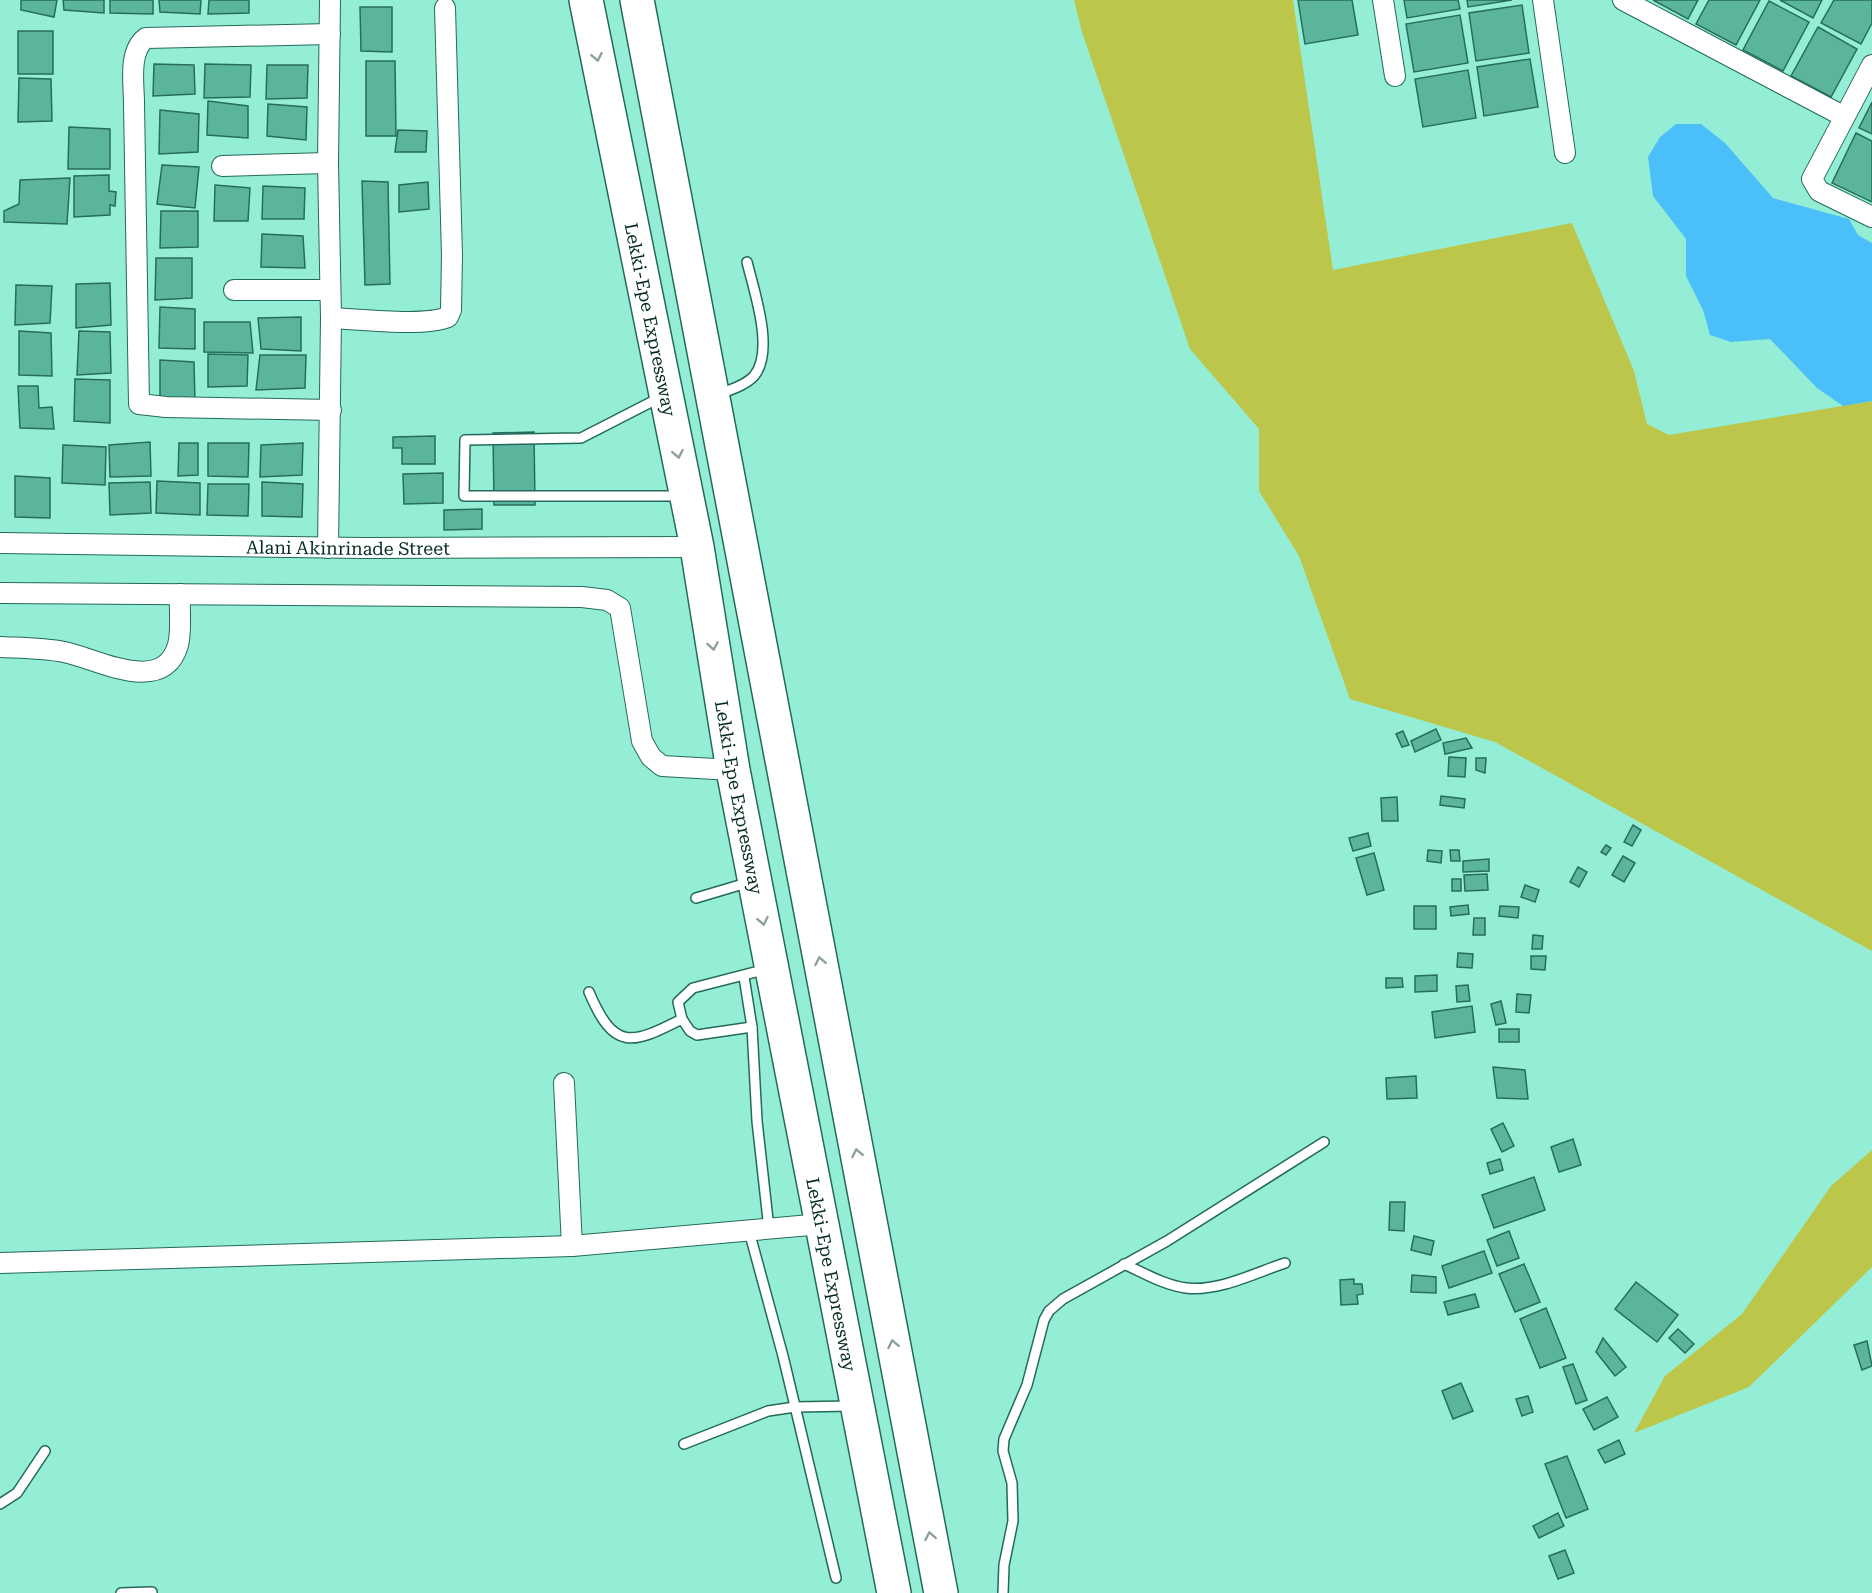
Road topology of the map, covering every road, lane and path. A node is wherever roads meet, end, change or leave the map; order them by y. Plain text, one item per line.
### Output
1 (330, 0) edge
2 (586, 0) edge
3 (638, 0) edge
4 (1383, 0) edge
5 (1543, 0) edge
6 (1557, 0) edge
7 (1623, 0) edge
8 (445, 8) dead end
9 (1546, 20) junction
10 (330, 34) junction
11 (1872, 65) edge
12 (1395, 76) dead end
13 (1843, 116) junction
14 (1565, 153) dead end
15 (328, 163) junction
16 (222, 166) dead end
17 (1872, 217) edge
18 (747, 262) dead end
19 (234, 290) dead end
20 (330, 290) junction
21 (331, 318) junction
22 (666, 394) junction
23 (711, 397) junction
24 (331, 410) junction
25 (686, 496) junction
26 (0, 543) edge
27 (697, 547) junction
28 (328, 548) junction
29 (0, 593) edge
30 (180, 594) junction
31 (0, 647) edge
32 (733, 770) junction
33 (755, 881) junction
34 (696, 898) dead end
35 (758, 972) junction
36 (589, 992) dead end
37 (682, 1018) junction
38 (752, 1027) junction
39 (564, 1083) dead end
40 (1323, 1142) dead end
41 (822, 1224) junction
42 (770, 1229) junction
43 (749, 1231) junction
44 (572, 1246) junction
45 (0, 1263) edge
46 (1285, 1263) dead end
47 (1124, 1264) junction
48 (858, 1406) junction
49 (795, 1407) junction
50 (684, 1444) dead end
51 (45, 1451) dead end
52 (0, 1504) edge
53 (836, 1578) dead end
54 (152, 1592) edge
55 (121, 1593) edge
56 (894, 1593) edge
57 (941, 1593) edge
58 (1003, 1593) edge

1 - 10 street
2 -> 22 highway, Lekki-Epe Expressway
3 - 23 highway
4 - 12 street
5 - 9 street
6 - 9 street
7 - 13 street
8 - 21 street
9 - 14 street
10 - 15 street
10 - 24 street
11 - 13 street
13 - 17 street
15 - 16 street
15 - 20 street
18 - 23 lane
19 - 20 street
20 - 21 street
21 - 24 street
22 -> 25 highway, Lekki-Epe Expressway
22 - 25 lane
57 -> 23 highway
24 - 28 street
25 - 27 highway, Lekki-Epe Expressway
26 - 28 street, Alani Akinrinade Street
27 - 28 street, Alani Akinrinade Street
27 -> 32 highway, Lekki-Epe Expressway
29 - 30 street
30 - 31 street
30 - 32 street
32 - 33 highway, Lekki-Epe Expressway
33 - 34 lane
33 -> 35 highway, Lekki-Epe Expressway
35 - 37 lane
35 - 38 lane
35 - 41 highway, Lekki-Epe Expressway
36 - 37 lane
37 - 38 lane
38 - 42 lane
39 - 44 street
40 - 47 lane
41 - 42 street
41 - 48 highway, Lekki-Epe Expressway
42 - 43 street
43 - 44 street
43 - 49 lane
44 - 45 street
46 - 47 lane
47 - 58 lane
48 - 49 lane
48 - 56 highway, Lekki-Epe Expressway
49 - 50 lane
49 - 53 lane
51 - 52 lane
54 - 55 lane

